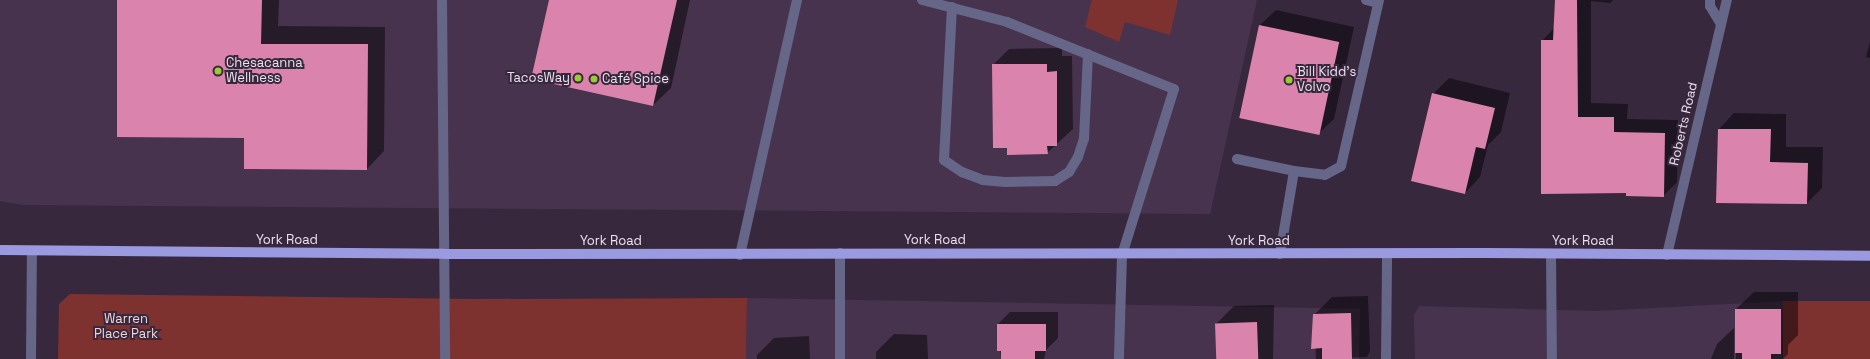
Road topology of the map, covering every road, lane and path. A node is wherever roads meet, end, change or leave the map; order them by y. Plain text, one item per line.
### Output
1 (442, 0) edge
2 (797, 0) edge
3 (922, 0) edge
4 (1366, 0) edge
5 (1710, 0) edge
6 (1727, 0) edge
7 (1378, 1) edge
8 (952, 7) junction
9 (1721, 24) junction
10 (1088, 54) junction
11 (1237, 159) dead end
12 (1294, 171) junction
13 (0, 250) edge
14 (32, 251) junction
15 (840, 253) junction
16 (444, 254) junction
17 (740, 254) junction
18 (1280, 254) junction
19 (1387, 254) junction
20 (1552, 254) junction
21 (1122, 255) junction
22 (1667, 255) junction
23 (1870, 256) edge
24 (31, 359) edge
25 (446, 359) edge
26 (840, 359) edge
27 (1119, 359) edge
28 (1386, 359) edge
29 (1552, 359) edge

1 - 16 street
2 - 17 street
3 - 8 street
4 - 7 street
5 - 9 street
6 - 9 street, Roberts Road
7 - 12 street
8 - 10 street
8 - 10 street
9 - 22 street, Roberts Road
10 - 21 street
11 - 12 street
12 - 18 street
13 - 14 main road, York Road
14 - 16 main road, York Road
14 - 24 street
15 - 17 main road, York Road
15 - 21 main road, York Road
15 - 26 street
16 - 17 main road, York Road
16 - 25 street
18 - 19 main road, York Road
18 - 21 main road, York Road
19 - 20 main road, York Road
19 - 28 street
20 - 22 main road, York Road
20 - 29 street
21 - 27 street
22 - 23 main road, York Road

